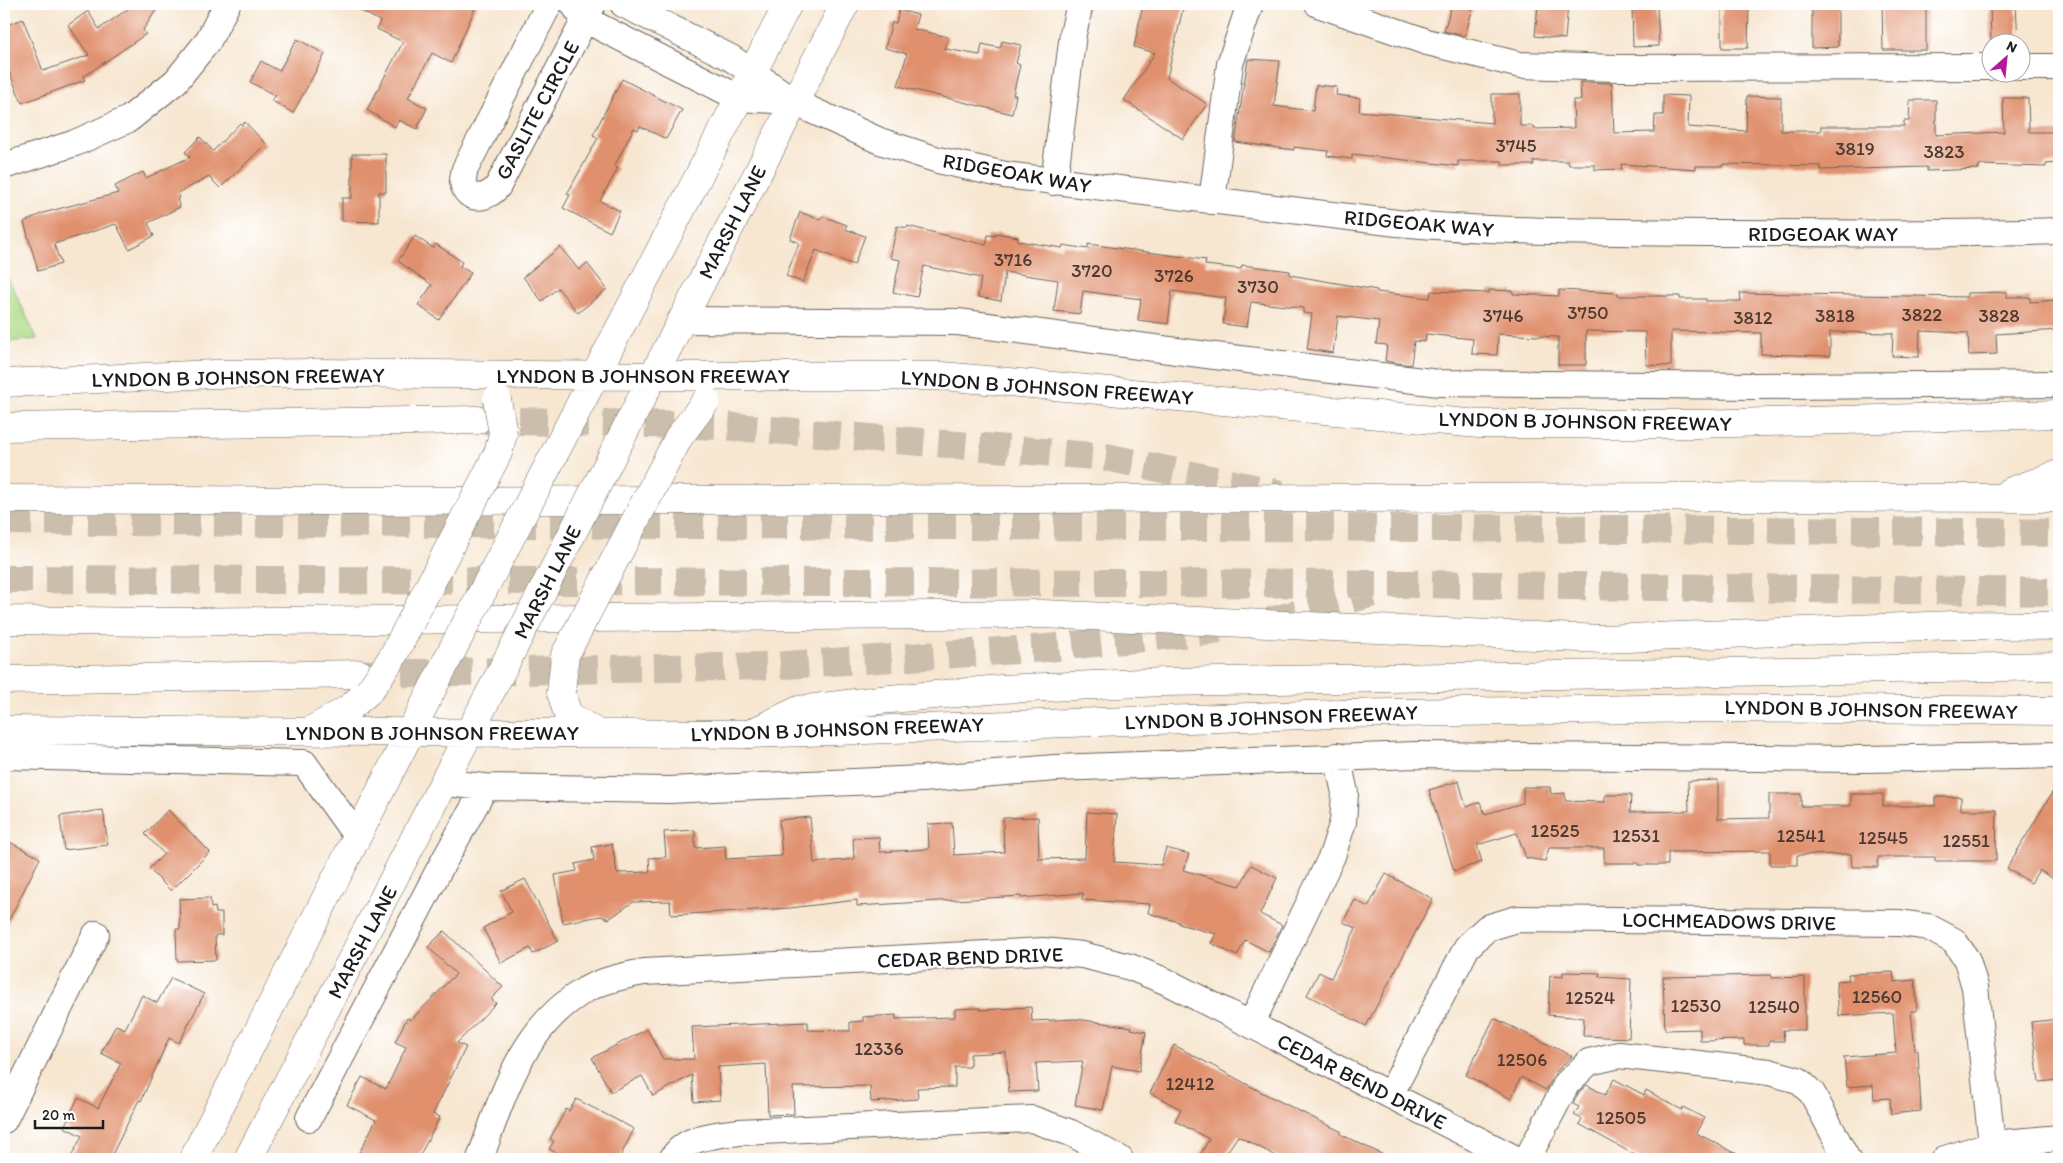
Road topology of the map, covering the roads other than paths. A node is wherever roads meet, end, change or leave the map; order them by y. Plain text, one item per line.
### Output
1 (227, 4) edge
2 (549, 4) edge
3 (623, 4) edge
4 (788, 4) edge
5 (845, 4) edge
6 (1080, 4) edge
7 (1250, 4) edge
8 (1318, 4) edge
9 (584, 9) edge
10 (1980, 67) edge
11 (2030, 67) edge
12 (2059, 67) edge
13 (752, 73) junction
14 (739, 98) junction
15 (794, 101) junction
16 (4, 166) edge
17 (1054, 182) junction
18 (1212, 201) junction
19 (2059, 231) edge
20 (681, 320) junction
21 (470, 375) junction
22 (595, 376) junction
23 (653, 376) junction
24 (744, 376) junction
25 (4, 384) edge
26 (2059, 384) edge
27 (2059, 414) edge
28 (477, 420) tunnel mouth
29 (4, 427) edge
30 (2059, 474) edge
31 (1992, 497) junction
32 (2059, 498) edge
33 (4, 499) edge
34 (4, 620) edge
35 (2059, 626) edge
36 (2059, 666) edge
37 (4, 680) edge
38 (365, 682) junction
39 (2059, 711) edge
40 (4, 730) edge
41 (310, 732) junction
42 (410, 732) junction
43 (471, 733) junction
44 (598, 733) junction
45 (749, 734) junction
46 (2059, 755) edge
47 (4, 756) edge
48 (1338, 756) junction
49 (445, 783) junction
50 (485, 787) junction
51 (357, 837) junction
52 (96, 934) dead end
53 (1251, 1024) junction
54 (12, 1082) edge
55 (1390, 1095) junction
56 (310, 1118) dead end
57 (4, 1120) edge
58 (2059, 1138) edge
59 (1992, 1144) junction
60 (193, 1159) edge
61 (248, 1159) edge
62 (480, 1159) edge
63 (672, 1159) edge
64 (1120, 1159) edge
65 (1516, 1159) edge
66 (1527, 1159) edge
67 (1847, 1159) edge
68 (1946, 1159) edge

1 - 16 street
2 - 9 street, GASLITE CIRCLE
3 - 13 street, RIDGEOAK WAY
4 - 13 main road
5 - 15 main road, MARSH LANE
6 - 17 street
7 - 18 street
8 - 10 street
9 - 14 street, RIDGEOAK WAY
11 - 12 street
13 - 14 main road
13 - 15 street, RIDGEOAK WAY
14 - 15 street, RIDGEOAK WAY
14 - 22 main road
15 - 17 street, RIDGEOAK WAY
15 - 20 main road, MARSH LANE
17 - 18 street, RIDGEOAK WAY
18 - 19 street, RIDGEOAK WAY
20 - 23 main road, MARSH LANE
20 - 26 street
21 - 22 main road, LYNDON B JOHNSON FREEWAY
21 - 25 main road, LYNDON B JOHNSON FREEWAY
21 - 38 main road, bridge
22 - 23 main road, LYNDON B JOHNSON FREEWAY
22 - 42 main road, bridge
23 - 24 main road, LYNDON B JOHNSON FREEWAY
23 - 43 main road, MARSH LANE, bridge
24 - 27 main road, LYNDON B JOHNSON FREEWAY
24 - 44 main road, bridge
28 - 29 main road
30 - 31 main road
31 - 32 main road
31 - 33 main road
34 - 35 main road
36 - 45 main road
37 - 38 main road
38 - 41 main road
39 - 45 main road, LYNDON B JOHNSON FREEWAY
40 - 41 main road, LYNDON B JOHNSON FREEWAY
41 - 42 main road, LYNDON B JOHNSON FREEWAY
42 - 43 main road, LYNDON B JOHNSON FREEWAY
42 - 51 main road
43 - 44 main road, LYNDON B JOHNSON FREEWAY
43 - 49 main road, MARSH LANE
44 - 45 main road, LYNDON B JOHNSON FREEWAY
46 - 48 street
47 - 51 street
48 - 50 street
48 - 53 street
49 - 50 street
49 - 61 main road, MARSH LANE
50 - 56 street
51 - 60 main road
52 - 54 street
53 - 55 street, CEDAR BEND DRIVE
53 - 62 street, CEDAR BEND DRIVE
54 - 57 street
55 - 59 street, LOCHMEADOWS DRIVE
55 - 65 street, CEDAR BEND DRIVE
58 - 59 street
59 - 68 street
63 - 64 street
66 - 67 street

